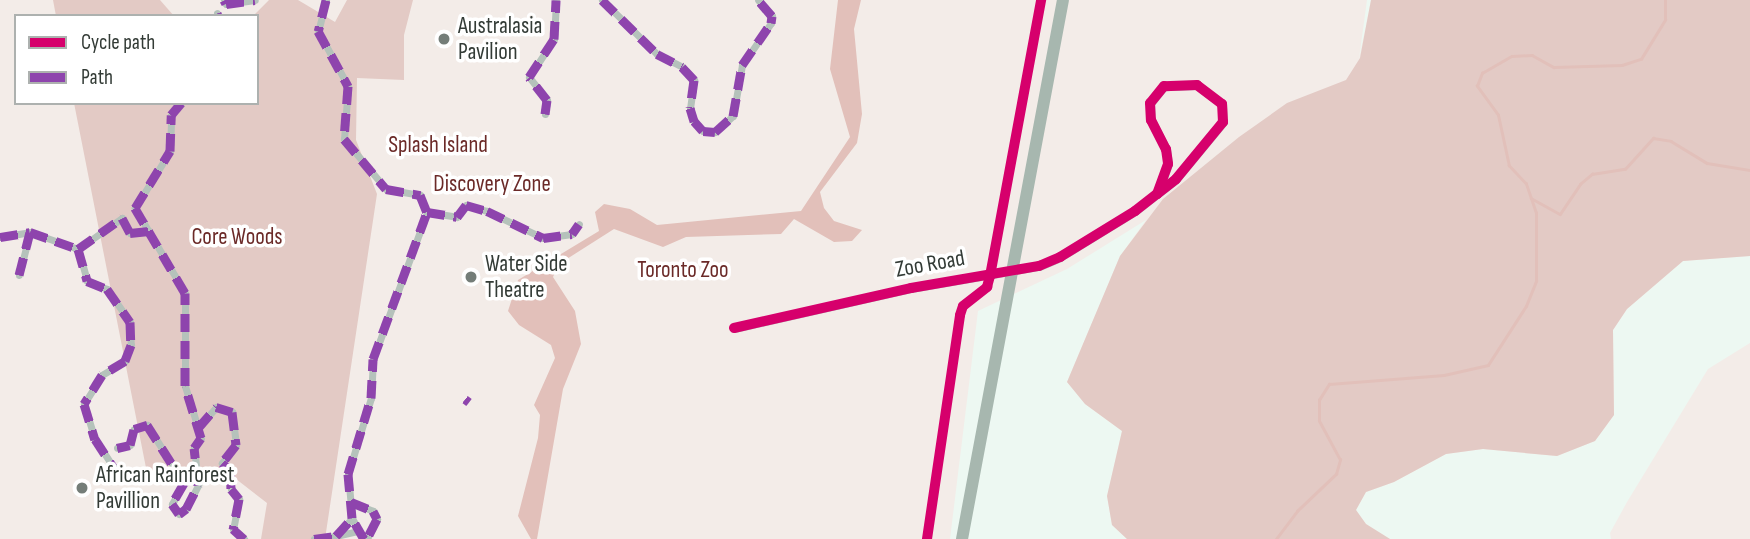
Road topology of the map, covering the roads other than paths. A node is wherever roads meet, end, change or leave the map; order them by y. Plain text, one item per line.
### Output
1 (224, 0) edge
2 (256, 0) edge
3 (326, 0) edge
4 (556, 0) edge
5 (602, 0) edge
6 (758, 0) edge
7 (1063, 0) edge
8 (179, 105) edge
9 (545, 114) dead end
10 (1157, 194) junction
11 (427, 212) junction
12 (579, 224) dead end
13 (149, 231) junction
14 (30, 232) junction
15 (0, 237) edge
16 (78, 249) junction
17 (1010, 272) junction
18 (19, 275) dead end
19 (734, 328) dead end
20 (198, 428) junction
21 (117, 448) dead end
22 (113, 467) dead end
23 (351, 502) junction
24 (966, 516) junction
25 (352, 518) junction
26 (358, 531) junction
27 (336, 536) junction
28 (244, 539) edge
29 (314, 539) edge
30 (366, 539) edge
31 (962, 539) edge
32 (973, 539) edge

1 - 2 street
3 - 11 street
4 - 9 street
5 - 6 street
7 - 17 main road
8 - 13 street
10 - 10 street, Zoo Road
10 - 17 street, Zoo Road
11 - 12 street
11 - 23 street
13 - 16 street
13 - 20 street
14 - 15 street
14 - 16 street
14 - 18 street
16 - 22 street
17 - 19 street, Zoo Road
17 - 24 main road
20 - 21 street
20 - 28 street
23 - 25 street
23 - 30 street
24 - 31 main road
24 - 32 main road
25 - 26 street
25 - 27 street
26 - 27 street
26 - 30 street
27 - 29 street

